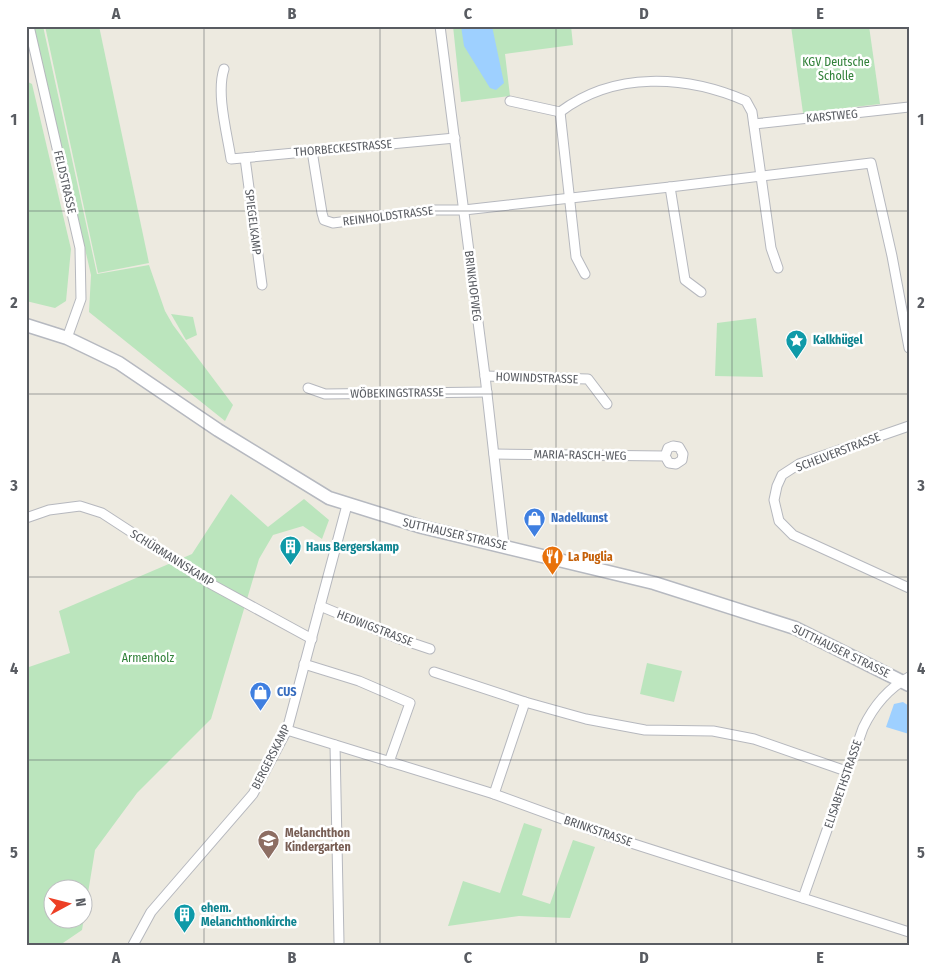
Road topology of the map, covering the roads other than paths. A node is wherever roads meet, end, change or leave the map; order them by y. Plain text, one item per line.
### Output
1 (29, 26) edge
2 (440, 26) edge
3 (224, 69) dead end
4 (510, 101) dead end
5 (909, 107) edge
6 (560, 112) junction
7 (754, 124) junction
8 (455, 138) junction
9 (312, 151) junction
10 (245, 158) junction
11 (761, 176) junction
12 (670, 188) junction
13 (568, 199) junction
14 (464, 210) junction
15 (778, 268) dead end
16 (585, 274) dead end
17 (262, 285) dead end
18 (701, 292) dead end
19 (26, 325) edge
20 (66, 338) junction
21 (909, 348) edge
22 (485, 376) junction
23 (308, 388) dead end
24 (487, 392) junction
25 (607, 404) dead end
26 (909, 426) edge
27 (494, 454) junction
28 (665, 456) dead end
29 (347, 505) junction
30 (26, 518) edge
31 (504, 545) junction
32 (909, 588) edge
33 (320, 606) junction
34 (312, 639) junction
35 (430, 649) dead end
36 (304, 664) junction
37 (434, 672) dead end
38 (906, 681) edge
39 (525, 702) junction
40 (287, 730) junction
41 (335, 746) junction
42 (389, 762) junction
43 (846, 771) junction
44 (494, 794) junction
45 (803, 898) junction
46 (909, 932) edge
47 (339, 942) dead end
48 (133, 945) edge

1 - 20 street, FELDSTRASSE
2 - 8 street, BRINKHOFWEG
3 - 10 street, THORBECKESTRASSE
4 - 6 street
5 - 7 street, KARSTWEG
6 - 7 street
6 - 13 street
7 - 11 street
8 - 9 street, THORBECKESTRASSE
8 - 14 street, BRINKHOFWEG
9 - 10 street, THORBECKESTRASSE
9 - 14 street, REINHOLDSTRASSE
10 - 17 street, SPIEGELKAMP
11 - 12 street, REINHOLDSTRASSE
11 - 15 street
11 - 21 street, REINHOLDSTRASSE
12 - 13 street, REINHOLDSTRASSE
12 - 18 street
13 - 14 street, REINHOLDSTRASSE
13 - 16 street
14 - 22 street, BRINKHOFWEG
19 - 20 street, SUTTHAUSER STRASSE
20 - 29 street, SUTTHAUSER STRASSE
22 - 24 street, BRINKHOFWEG
22 - 25 street, HOWINDSTRASSE
23 - 24 street, WÖBEKINGSTRASSE
24 - 27 street, BRINKHOFWEG
26 - 32 street, SCHELVERSTRASSE
27 - 28 street, MARIA-RASCH-WEG
27 - 31 street, BRINKHOFWEG
29 - 31 street, SUTTHAUSER STRASSE
29 - 33 street, BERGERSKAMP
30 - 34 street, SCHÜRMANNSKAMP
31 - 38 street, SUTTHAUSER STRASSE
33 - 34 street, BERGERSKAMP
33 - 35 street, HEDWIGSTRASSE
34 - 36 street, BERGERSKAMP
36 - 40 street, BERGERSKAMP
36 - 42 street
37 - 39 street
38 - 43 street, ELISABETHSTRASSE
39 - 43 street
39 - 44 street
40 - 41 street, BRINKSTRASSE
40 - 48 street, BERGERSKAMP
41 - 42 street, BRINKSTRASSE
41 - 47 street
42 - 44 street, BRINKSTRASSE
43 - 45 street, ELISABETHSTRASSE
44 - 45 street, BRINKSTRASSE
45 - 46 street, BRINKSTRASSE

